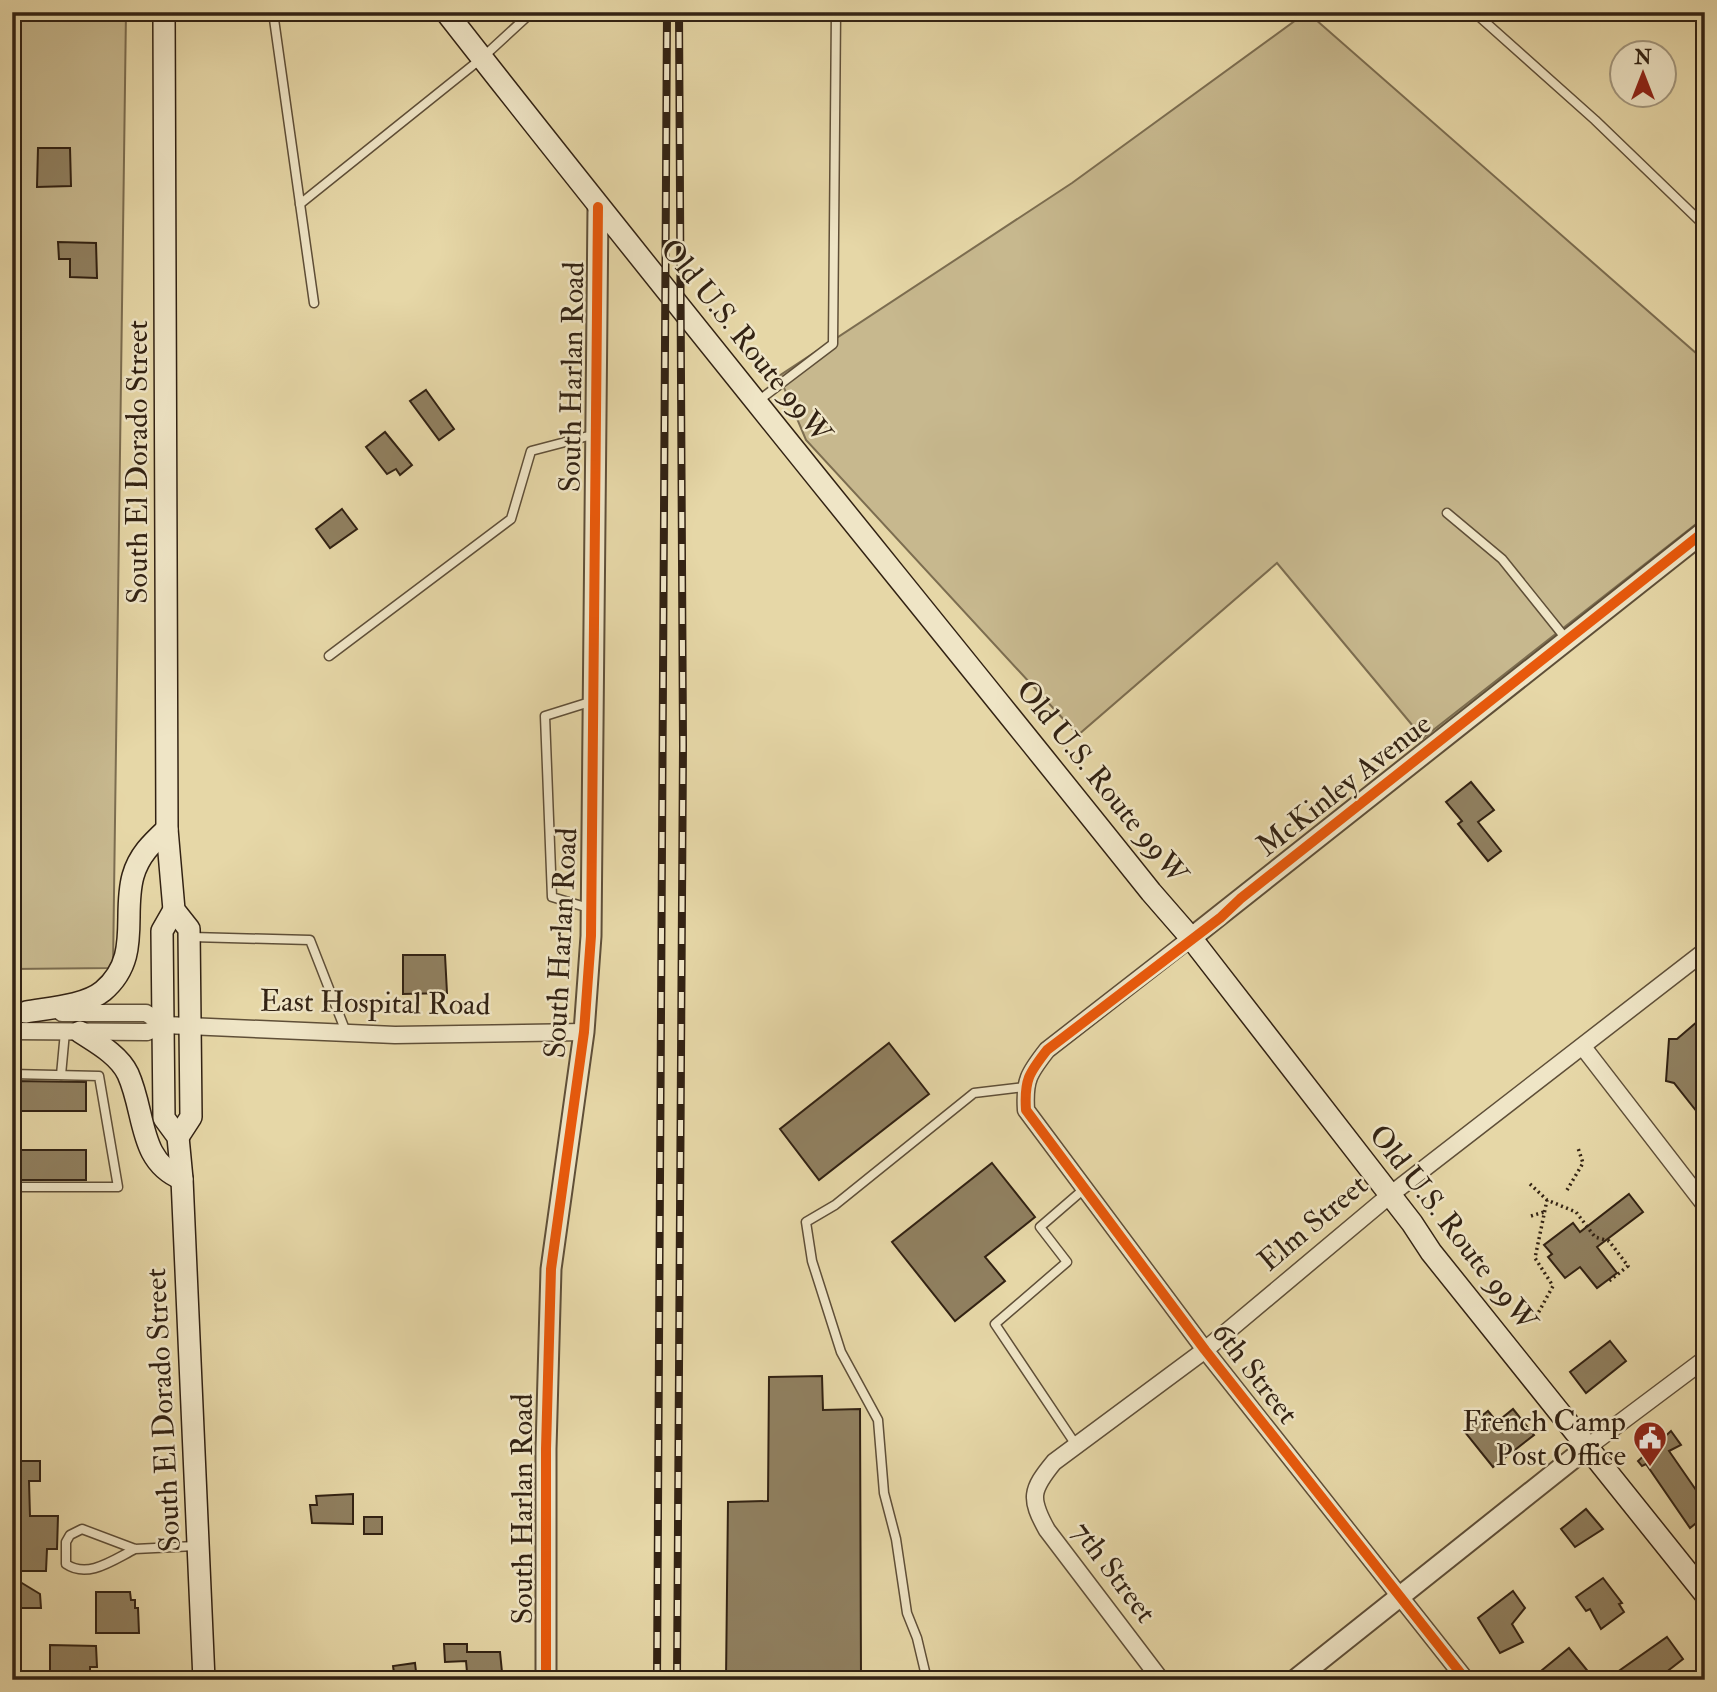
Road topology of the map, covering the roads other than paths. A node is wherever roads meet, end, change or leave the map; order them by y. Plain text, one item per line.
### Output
1 (164, 12) edge
2 (273, 12) edge
3 (446, 12) edge
4 (531, 12) edge
5 (836, 12) edge
6 (1474, 12) edge
7 (482, 58) junction
8 (300, 204) junction
9 (598, 207) junction
10 (1705, 226) edge
11 (314, 303) dead end
12 (758, 401) junction
13 (596, 434) junction
14 (1447, 513) dead end
15 (1705, 531) edge
16 (1567, 640) junction
17 (329, 656) dead end
18 (593, 701) junction
19 (167, 829) junction
20 (592, 909) junction
21 (174, 910) junction
22 (189, 937) junction
23 (1191, 938) junction
24 (1705, 951) edge
25 (19, 1012) edge
26 (164, 1025) junction
27 (192, 1026) junction
28 (12, 1031) edge
29 (73, 1031) junction
30 (346, 1032) junction
31 (584, 1032) junction
32 (1583, 1047) junction
33 (12, 1073) edge
34 (61, 1075) junction
35 (1025, 1087) junction
36 (178, 1137) junction
37 (182, 1179) junction
38 (12, 1187) edge
39 (1084, 1189) junction
40 (1390, 1195) junction
41 (1705, 1205) edge
42 (1205, 1350) junction
43 (1705, 1359) edge
44 (1076, 1446) junction
45 (1588, 1452) junction
46 (1034, 1494) joint
47 (198, 1546) junction
48 (135, 1549) junction
49 (1705, 1594) edge
50 (1403, 1600) junction
51 (204, 1680) edge
52 (546, 1680) edge
53 (928, 1680) edge
54 (1161, 1680) edge
55 (1295, 1680) edge
56 (1310, 1680) edge
57 (1466, 1680) edge

1 - 19 main road, South El Dorado Street
2 - 8 lane
3 - 7 main road, Old U.S. Route 99W
4 - 7 lane
5 - 12 lane
6 - 10 lane
7 - 8 lane
7 - 9 main road, Old U.S. Route 99W
8 - 11 lane
9 - 12 main road, Old U.S. Route 99W
9 - 13 street, South Harlan Road
12 - 23 main road, Old U.S. Route 99W
13 - 17 lane
13 - 18 street, South Harlan Road
14 - 16 lane
15 - 16 street, McKinley Avenue
16 - 23 street, McKinley Avenue
18 - 20 street, South Harlan Road
18 - 20 lane
19 - 21 main road, South El Dorado Street
19 - 25 main road
20 - 31 street, South Harlan Road
21 - 22 main road, South El Dorado Street
21 - 26 main road, South El Dorado Street
22 - 27 main road, South El Dorado Street
22 - 30 lane
23 - 35 street, McKinley Avenue
23 - 40 main road, Old U.S. Route 99W
24 - 32 street, Elm Street
25 - 26 street
26 - 27 street, East Hospital Road
26 - 29 street
26 - 36 main road, South El Dorado Street
27 - 30 street, East Hospital Road
27 - 36 main road, South El Dorado Street
28 - 29 street
29 - 34 lane
29 - 37 main road
30 - 31 street, East Hospital Road
31 - 52 street, South Harlan Road
32 - 40 street, Elm Street
32 - 41 street
33 - 34 lane
34 - 38 lane
35 - 39 street, 6th Street
35 - 53 lane
36 - 37 main road, South El Dorado Street
37 - 47 main road, South El Dorado Street
39 - 42 street, 6th Street
39 - 44 lane
40 - 42 street, Elm Street
40 - 45 main road, Old U.S. Route 99W
42 - 44 street, Elm Street
42 - 50 street, 6th Street
43 - 45 street
44 - 46 street, Elm Street
45 - 49 main road, Old U.S. Route 99W
45 - 50 street
46 - 54 street, 7th Street
47 - 48 lane
47 - 51 main road, South El Dorado Street
48 - 48 lane
50 - 55 street
50 - 56 street
50 - 57 street, 6th Street

